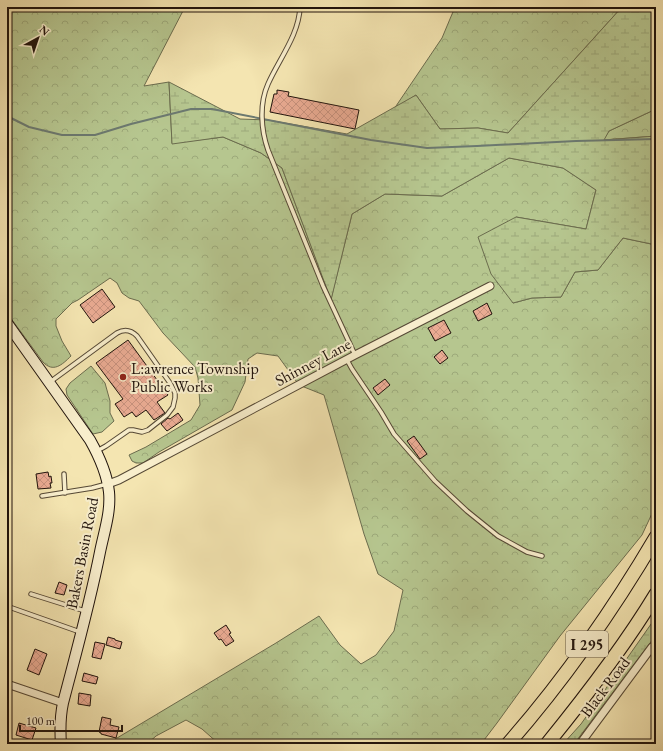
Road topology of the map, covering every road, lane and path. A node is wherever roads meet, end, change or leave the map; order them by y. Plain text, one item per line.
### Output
1 (300, 7) edge
2 (490, 286) dead end
3 (7, 323) edge
4 (355, 355) junction
5 (347, 360) junction
6 (49, 382) junction
7 (96, 451) junction
8 (64, 474) dead end
9 (108, 484) junction
10 (65, 493) junction
11 (42, 496) dead end
12 (656, 537) edge
13 (542, 556) dead end
14 (31, 594) dead end
15 (656, 594) edge
16 (7, 608) edge
17 (86, 612) junction
18 (81, 632) junction
19 (652, 647) dead end
20 (7, 684) edge
21 (63, 703) junction
22 (62, 744) edge
23 (508, 744) edge
24 (547, 744) edge
25 (580, 744) edge

1 - 4 lane
2 - 4 street, Shinney Lane
3 - 6 main road, Bakers Basin Road
4 - 5 street, Shinney Lane
5 - 9 street, Shinney Lane
5 - 13 lane
6 - 7 main road, Bakers Basin Road
6 - 7 lane
7 - 9 main road, Bakers Basin Road
8 - 10 lane
9 - 10 lane
9 - 17 main road, Bakers Basin Road
10 - 11 lane
12 - 23 highway, I 295
14 - 17 lane
15 - 24 highway, I 295
16 - 18 lane
17 - 18 main road, Bakers Basin Road
18 - 21 main road, Bakers Basin Road
19 - 25 street, Black Road
20 - 21 street
21 - 22 main road, Bakers Basin Road

